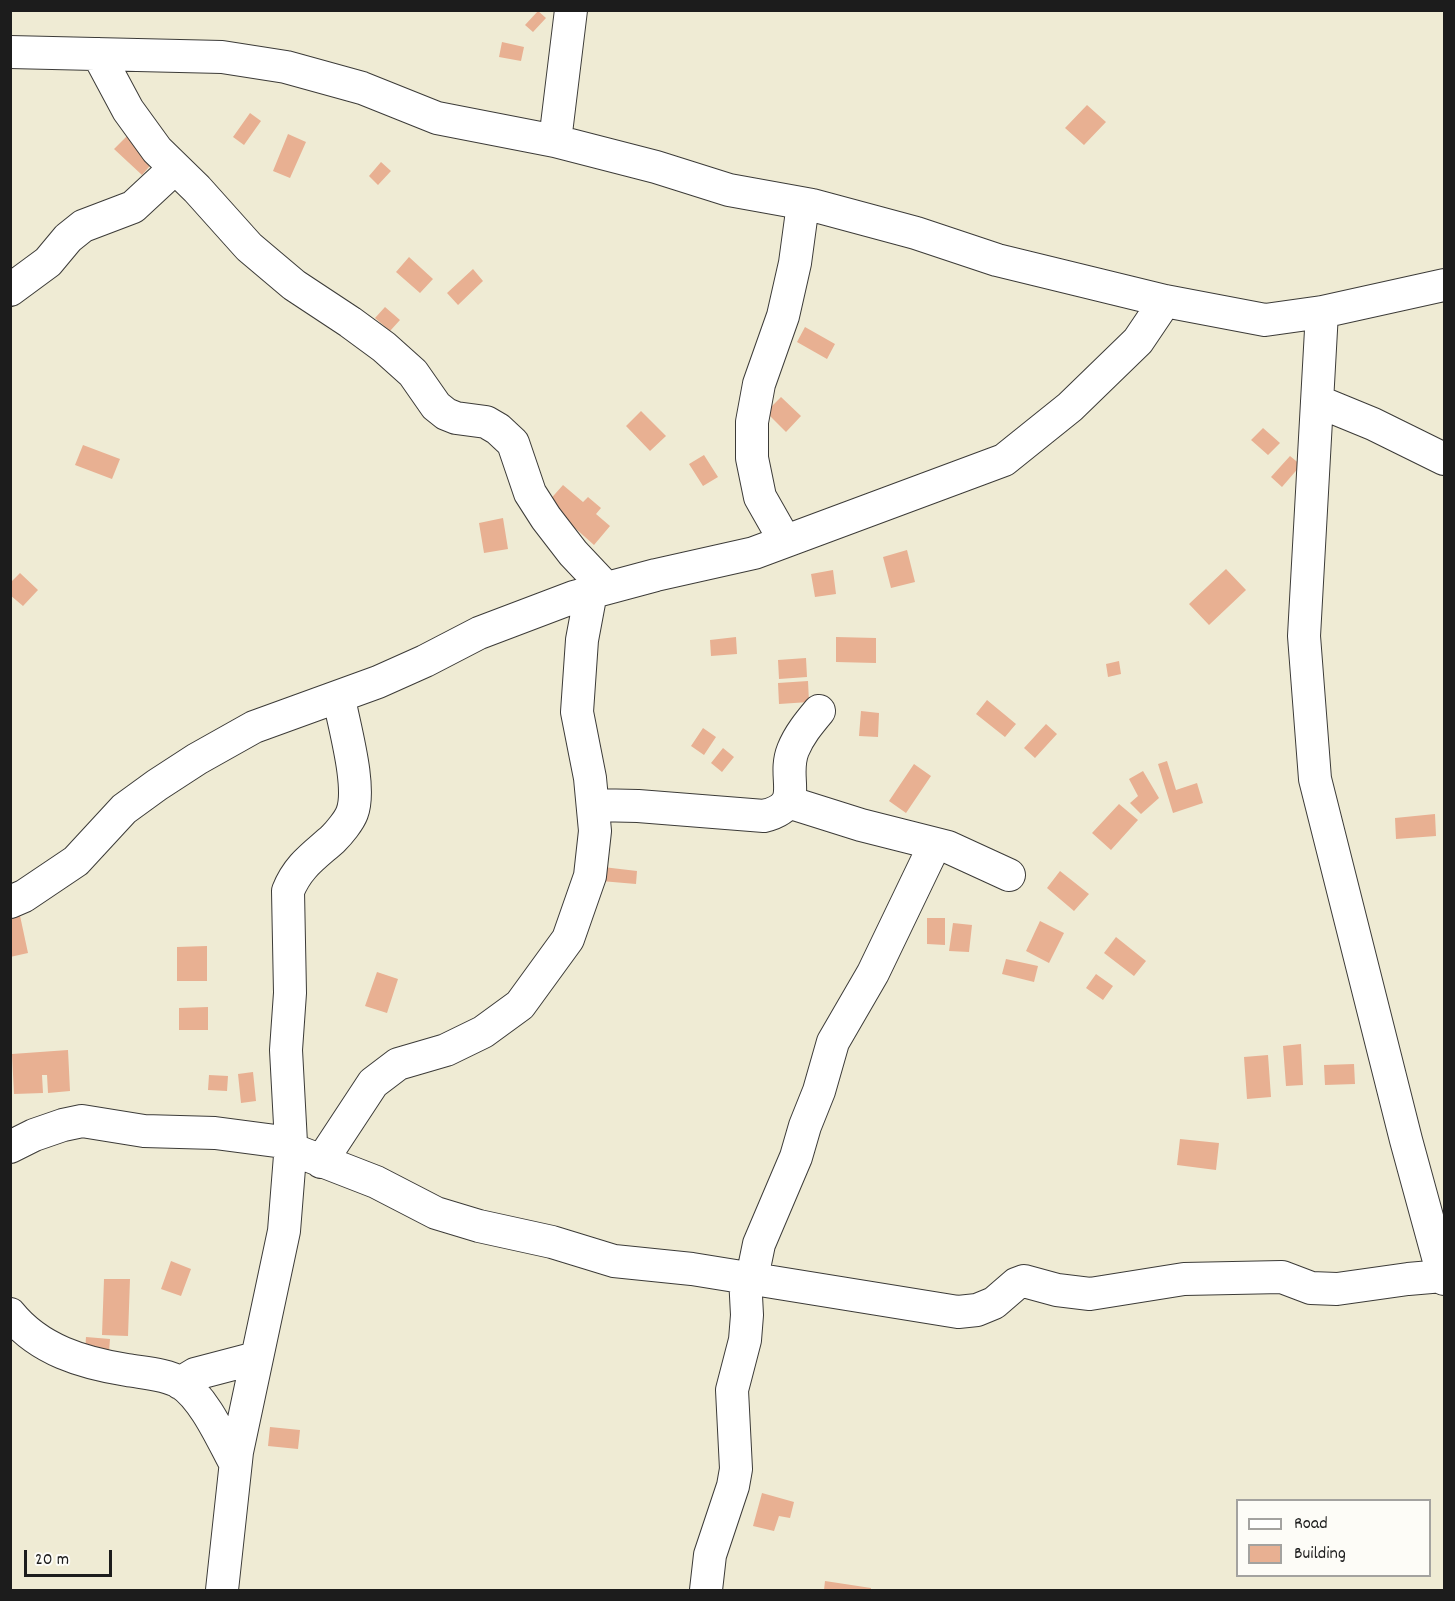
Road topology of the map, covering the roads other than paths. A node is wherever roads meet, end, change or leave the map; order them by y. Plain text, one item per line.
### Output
1 (571, 10) edge
2 (10, 52) edge
3 (98, 54) junction
4 (555, 141) junction
5 (174, 168) junction
6 (803, 204) junction
7 (1444, 285) edge
8 (10, 290) edge
9 (1165, 301) junction
10 (1322, 312) junction
11 (1317, 401) junction
12 (1444, 459) edge
13 (785, 541) junction
14 (599, 590) junction
15 (339, 698) junction
16 (819, 711) dead end
17 (788, 802) junction
18 (593, 805) junction
19 (935, 843) junction
20 (1009, 875) dead end
21 (10, 903) edge
22 (291, 1146) junction
23 (10, 1147) edge
24 (321, 1162) junction
25 (749, 1277) junction
26 (1444, 1277) edge
27 (10, 1314) edge
28 (256, 1358) junction
29 (180, 1383) junction
30 (236, 1463) junction
31 (222, 1590) edge
32 (706, 1590) edge

1 - 4 street
2 - 3 street
3 - 4 street
3 - 5 street
4 - 6 street
5 - 8 street
5 - 14 street
6 - 9 street
6 - 13 street
7 - 10 street
9 - 10 street
9 - 13 street
10 - 11 street
11 - 12 street
11 - 26 street
13 - 14 street
14 - 15 street
14 - 18 street
15 - 21 street
15 - 22 street
16 - 17 street
17 - 18 street
17 - 19 street
18 - 24 street
19 - 20 street
19 - 25 street
22 - 23 street
22 - 24 street
22 - 28 street
24 - 25 street
25 - 26 street
25 - 32 street
27 - 29 street
28 - 29 street
28 - 30 street
29 - 30 street
30 - 31 street

